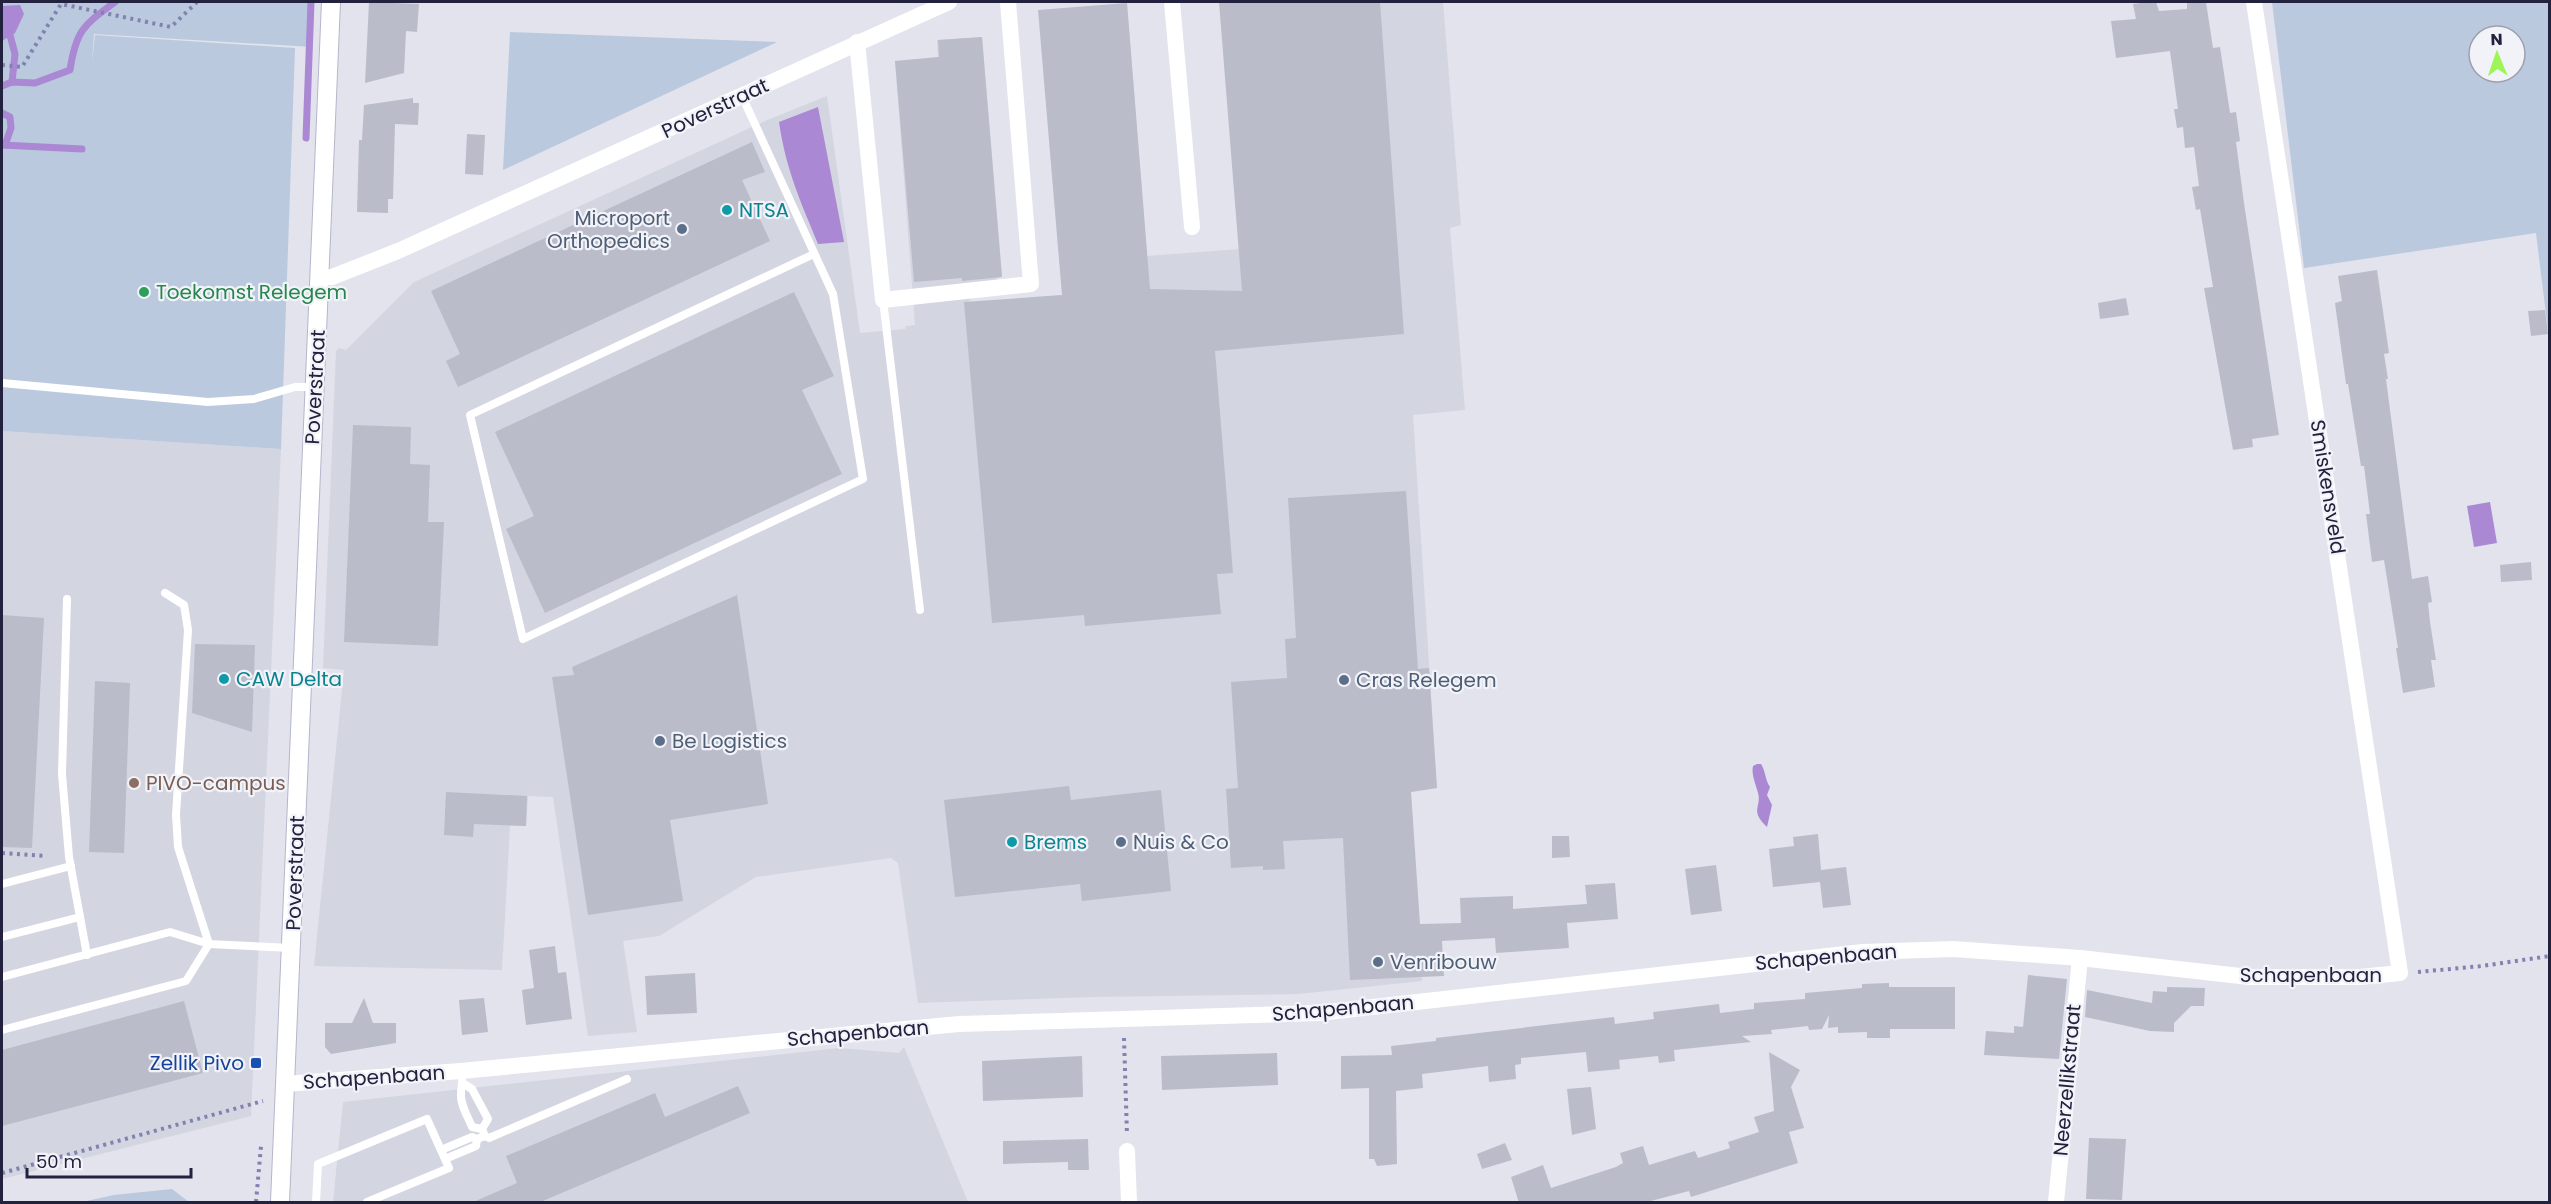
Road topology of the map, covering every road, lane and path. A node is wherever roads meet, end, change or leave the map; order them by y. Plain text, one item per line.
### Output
1 (197, 2) edge
2 (331, 2) edge
3 (949, 2) edge
4 (1008, 2) edge
5 (1172, 2) edge
6 (2254, 2) edge
7 (857, 42) junction
8 (2, 65) edge
9 (742, 96) junction
10 (1192, 227) dead end
11 (814, 254) junction
12 (320, 278) junction
13 (883, 300) junction
14 (2, 383) edge
15 (315, 387) junction
16 (165, 593) dead end
17 (67, 598) dead end
18 (920, 610) dead end
19 (2, 853) edge
20 (70, 862) junction
21 (2, 884) edge
22 (80, 917) junction
23 (2, 937) edge
24 (209, 944) junction
25 (292, 948) junction
26 (87, 955) junction
27 (2550, 956) edge
28 (2080, 958) junction
29 (2400, 973) junction
30 (2, 977) edge
31 (1125, 1019) junction
32 (2, 1030) edge
33 (463, 1077) junction
34 (627, 1079) dead end
35 (285, 1084) junction
36 (263, 1101) dead end
37 (481, 1135) junction
38 (261, 1144) dead end
39 (441, 1150) junction
40 (1127, 1151) joint
41 (445, 1159) junction
42 (2, 1173) edge
43 (256, 1203) edge
44 (280, 1203) edge
45 (316, 1203) edge
46 (367, 1203) edge
47 (1129, 1203) edge
48 (2056, 1203) edge

1 - 8 path
2 - 12 street
3 - 7 street, Poverstraat
4 - 13 street
5 - 10 street
6 - 29 street, Smiskensveld
7 - 9 street, Poverstraat
7 - 13 street
9 - 11 lane
9 - 12 street, Poverstraat
11 - 11 lane
12 - 15 street, Poverstraat
13 - 18 lane
14 - 15 lane
15 - 25 street, Poverstraat
16 - 24 lane
17 - 20 lane
19 - 20 path
20 - 21 lane
20 - 22 lane
22 - 23 lane
22 - 26 lane
24 - 25 lane
24 - 26 lane
24 - 32 lane
25 - 35 street, Poverstraat
26 - 30 lane
27 - 29 path
28 - 29 street, Schapenbaan
28 - 31 street, Schapenbaan
28 - 48 street, Neerzellikstraat
31 - 33 street, Schapenbaan
31 - 40 path
33 - 35 street, Schapenbaan
33 - 37 lane
33 - 37 lane
34 - 37 lane
35 - 44 street, Poverstraat
36 - 42 path
37 - 39 lane
37 - 41 lane
38 - 43 path
39 - 41 lane
39 - 45 lane
40 - 47 street
41 - 46 lane

